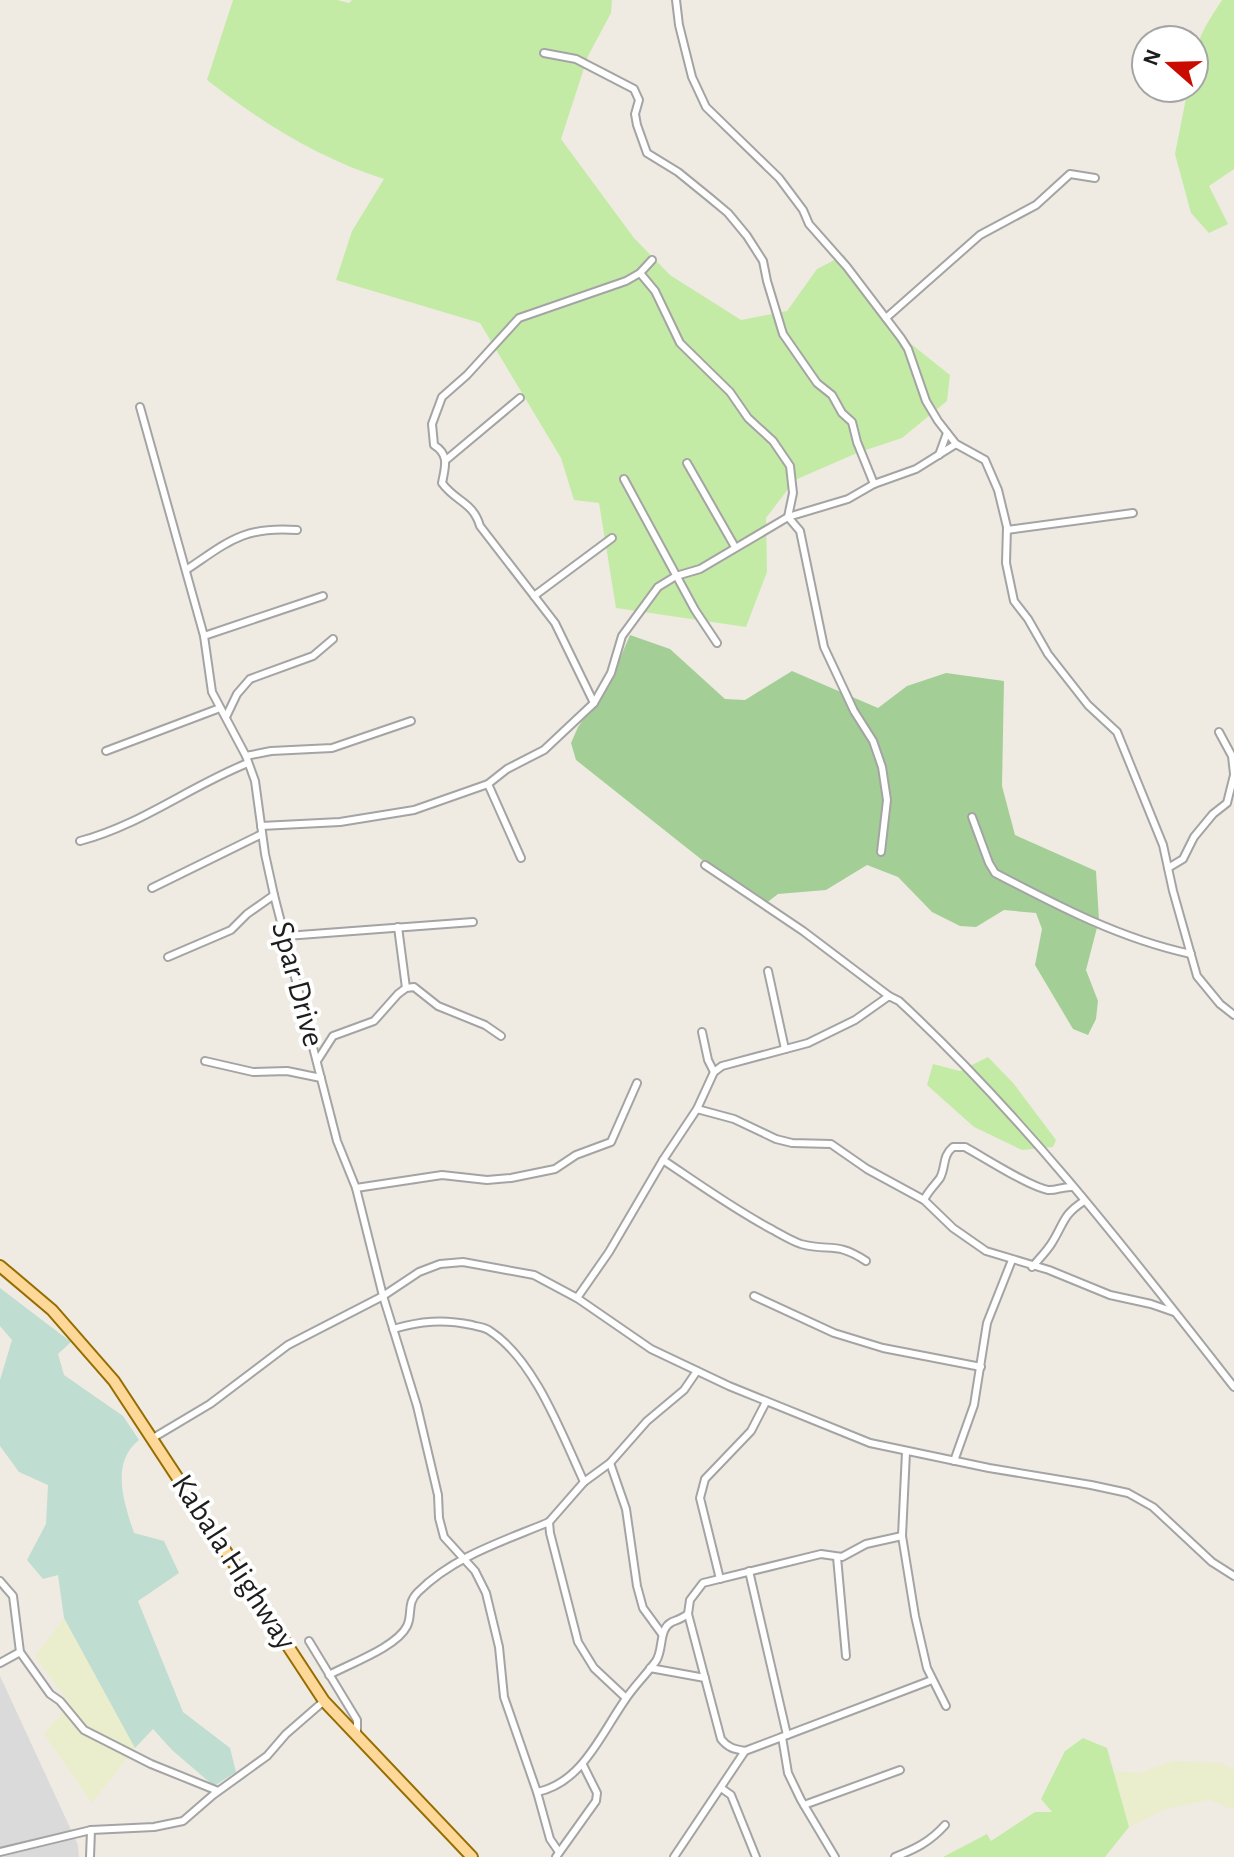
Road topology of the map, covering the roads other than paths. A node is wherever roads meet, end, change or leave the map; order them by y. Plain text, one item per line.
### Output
1 (676, 0) edge
2 (544, 53) dead end
3 (1095, 178) dead end
4 (652, 260) dead end
5 (640, 273) junction
6 (886, 318) junction
7 (520, 398) dead end
8 (140, 407) dead end
9 (947, 433) junction
10 (956, 444) junction
11 (939, 455) junction
12 (446, 460) junction
13 (687, 463) dead end
14 (624, 479) dead end
15 (874, 484) junction
16 (1133, 513) dead end
17 (788, 517) junction
18 (297, 530) dead end
19 (1007, 530) junction
20 (612, 538) dead end
21 (735, 547) junction
22 (186, 570) junction
23 (676, 576) junction
24 (323, 596) dead end
25 (534, 596) junction
26 (204, 636) junction
27 (333, 639) dead end
28 (717, 643) dead end
29 (594, 703) junction
30 (220, 708) junction
31 (226, 717) junction
32 (411, 721) dead end
33 (1219, 732) dead end
34 (106, 751) dead end
35 (247, 760) junction
36 (1234, 774) edge
37 (488, 784) junction
38 (972, 817) dead end
39 (261, 826) junction
40 (262, 834) junction
41 (80, 841) dead end
42 (881, 852) dead end
43 (521, 858) dead end
44 (705, 865) dead end
45 (1168, 868) junction
46 (152, 888) dead end
47 (274, 895) junction
48 (473, 922) dead end
49 (398, 927) junction
50 (286, 936) junction
51 (1191, 954) junction
52 (168, 957) dead end
53 (768, 971) dead end
54 (406, 988) junction
55 (889, 996) junction
56 (1234, 1015) edge
57 (702, 1032) dead end
58 (501, 1036) dead end
59 (785, 1049) junction
60 (205, 1061) dead end
61 (317, 1061) junction
62 (714, 1072) junction
63 (321, 1078) junction
64 (637, 1083) dead end
65 (697, 1109) junction
66 (663, 1160) junction
67 (1073, 1187) junction
68 (356, 1188) junction
69 (924, 1200) junction
70 (1084, 1201) junction
71 (1012, 1260) junction
72 (866, 1261) dead end
73 (0, 1266) edge
74 (1032, 1267) junction
75 (383, 1296) junction
76 (754, 1296) dead end
77 (577, 1298) junction
78 (1175, 1313) junction
79 (393, 1329) junction
80 (981, 1367) junction
81 (697, 1371) junction
82 (1234, 1387) edge
83 (766, 1402) junction
84 (153, 1438) junction
85 (906, 1452) junction
86 (954, 1461) junction
87 (610, 1463) junction
88 (584, 1482) junction
89 (549, 1522) junction
90 (902, 1536) junction
91 (464, 1557) junction
92 (837, 1557) junction
93 (749, 1571) junction
94 (1234, 1576) edge
95 (720, 1579) junction
96 (0, 1581) edge
97 (688, 1614) junction
98 (662, 1634) junction
99 (309, 1641) dead end
100 (20, 1652) junction
101 (846, 1656) dead end
102 (0, 1663) edge
103 (650, 1668) junction
104 (329, 1675) junction
105 (705, 1678) junction
106 (932, 1680) junction
107 (626, 1698) junction
108 (324, 1701) junction
109 (946, 1706) dead end
110 (784, 1736) junction
111 (356, 1737) junction
112 (745, 1751) junction
113 (583, 1765) junction
114 (900, 1770) dead end
115 (721, 1788) junction
116 (218, 1791) junction
117 (537, 1792) junction
118 (804, 1805) junction
119 (945, 1825) dead end
120 (91, 1830) junction
121 (0, 1852) edge
122 (557, 1854) edge
123 (90, 1857) edge
124 (472, 1857) edge
125 (674, 1857) edge
126 (756, 1857) edge
127 (835, 1857) edge
128 (895, 1857) edge

1 - 6 street
2 - 15 street
3 - 6 street
4 - 5 street
5 - 12 street
5 - 17 street
6 - 9 street
7 - 12 street
8 - 22 street, Spar Drive
9 - 10 street
9 - 11 street
10 - 11 street
10 - 19 street
11 - 15 street
12 - 25 street
13 - 21 street
14 - 23 street
15 - 17 street
16 - 19 street
17 - 21 street
17 - 42 street
18 - 22 street
19 - 45 street
20 - 25 street
21 - 23 street
22 - 26 street, Spar Drive
23 - 28 street
23 - 29 street
24 - 26 street
25 - 29 street
26 - 30 street, Spar Drive
27 - 31 street
29 - 37 street
30 - 31 street, Spar Drive
30 - 34 street
31 - 35 street, Spar Drive
32 - 35 street
33 - 36 street
35 - 39 street, Spar Drive
35 - 41 street
36 - 45 street
37 - 39 street
37 - 43 street
38 - 51 street
39 - 40 street, Spar Drive
40 - 46 street
40 - 47 street, Spar Drive
44 - 55 street
45 - 51 street
47 - 50 street, Spar Drive
47 - 52 street
48 - 49 street
49 - 50 street
49 - 54 street
50 - 61 street, Spar Drive
51 - 56 street
53 - 59 street
54 - 58 street
54 - 61 street
55 - 59 street
55 - 67 street
57 - 62 street
59 - 62 street
60 - 63 street
61 - 63 street, Spar Drive
62 - 65 street
63 - 68 street, Spar Drive
64 - 68 street
65 - 66 street
65 - 69 street
66 - 72 street
66 - 77 street
67 - 69 street
67 - 70 street
68 - 75 street, Spar Drive
69 - 71 street
70 - 74 street
70 - 78 street
71 - 74 street
71 - 80 street
73 - 84 main road, Kabala Highway
74 - 78 street
75 - 77 street
75 - 79 street, Spar Drive
75 - 84 street
76 - 80 street
77 - 81 street
78 - 82 street
79 - 88 street
79 - 91 street, Spar Drive
80 - 86 street
81 - 83 street
81 - 87 street
83 - 85 street
83 - 95 street
84 - 108 main road, Kabala Highway
85 - 86 street
85 - 90 street
86 - 94 street
87 - 88 street
87 - 98 street
88 - 89 street
89 - 91 street
89 - 107 street
90 - 92 street
90 - 106 street
91 - 104 street
91 - 117 street, Spar Drive
92 - 93 street
92 - 101 street
93 - 95 street
93 - 110 street
95 - 97 street
96 - 100 street
97 - 98 street
97 - 105 street
98 - 103 street
99 - 104 street
100 - 102 street
100 - 116 street
103 - 105 street
103 - 107 street
104 - 111 street
105 - 112 street
106 - 109 street
106 - 110 street
107 - 113 street
108 - 111 main road, Kabala Highway
108 - 116 street
110 - 112 street
110 - 118 street
111 - 124 main road, Kabala Highway
112 - 115 street
113 - 117 street
113 - 122 street
114 - 118 street
115 - 125 street
115 - 126 street
116 - 120 street
117 - 122 street, Spar Drive
118 - 127 street
119 - 128 street
120 - 121 street
120 - 123 street

